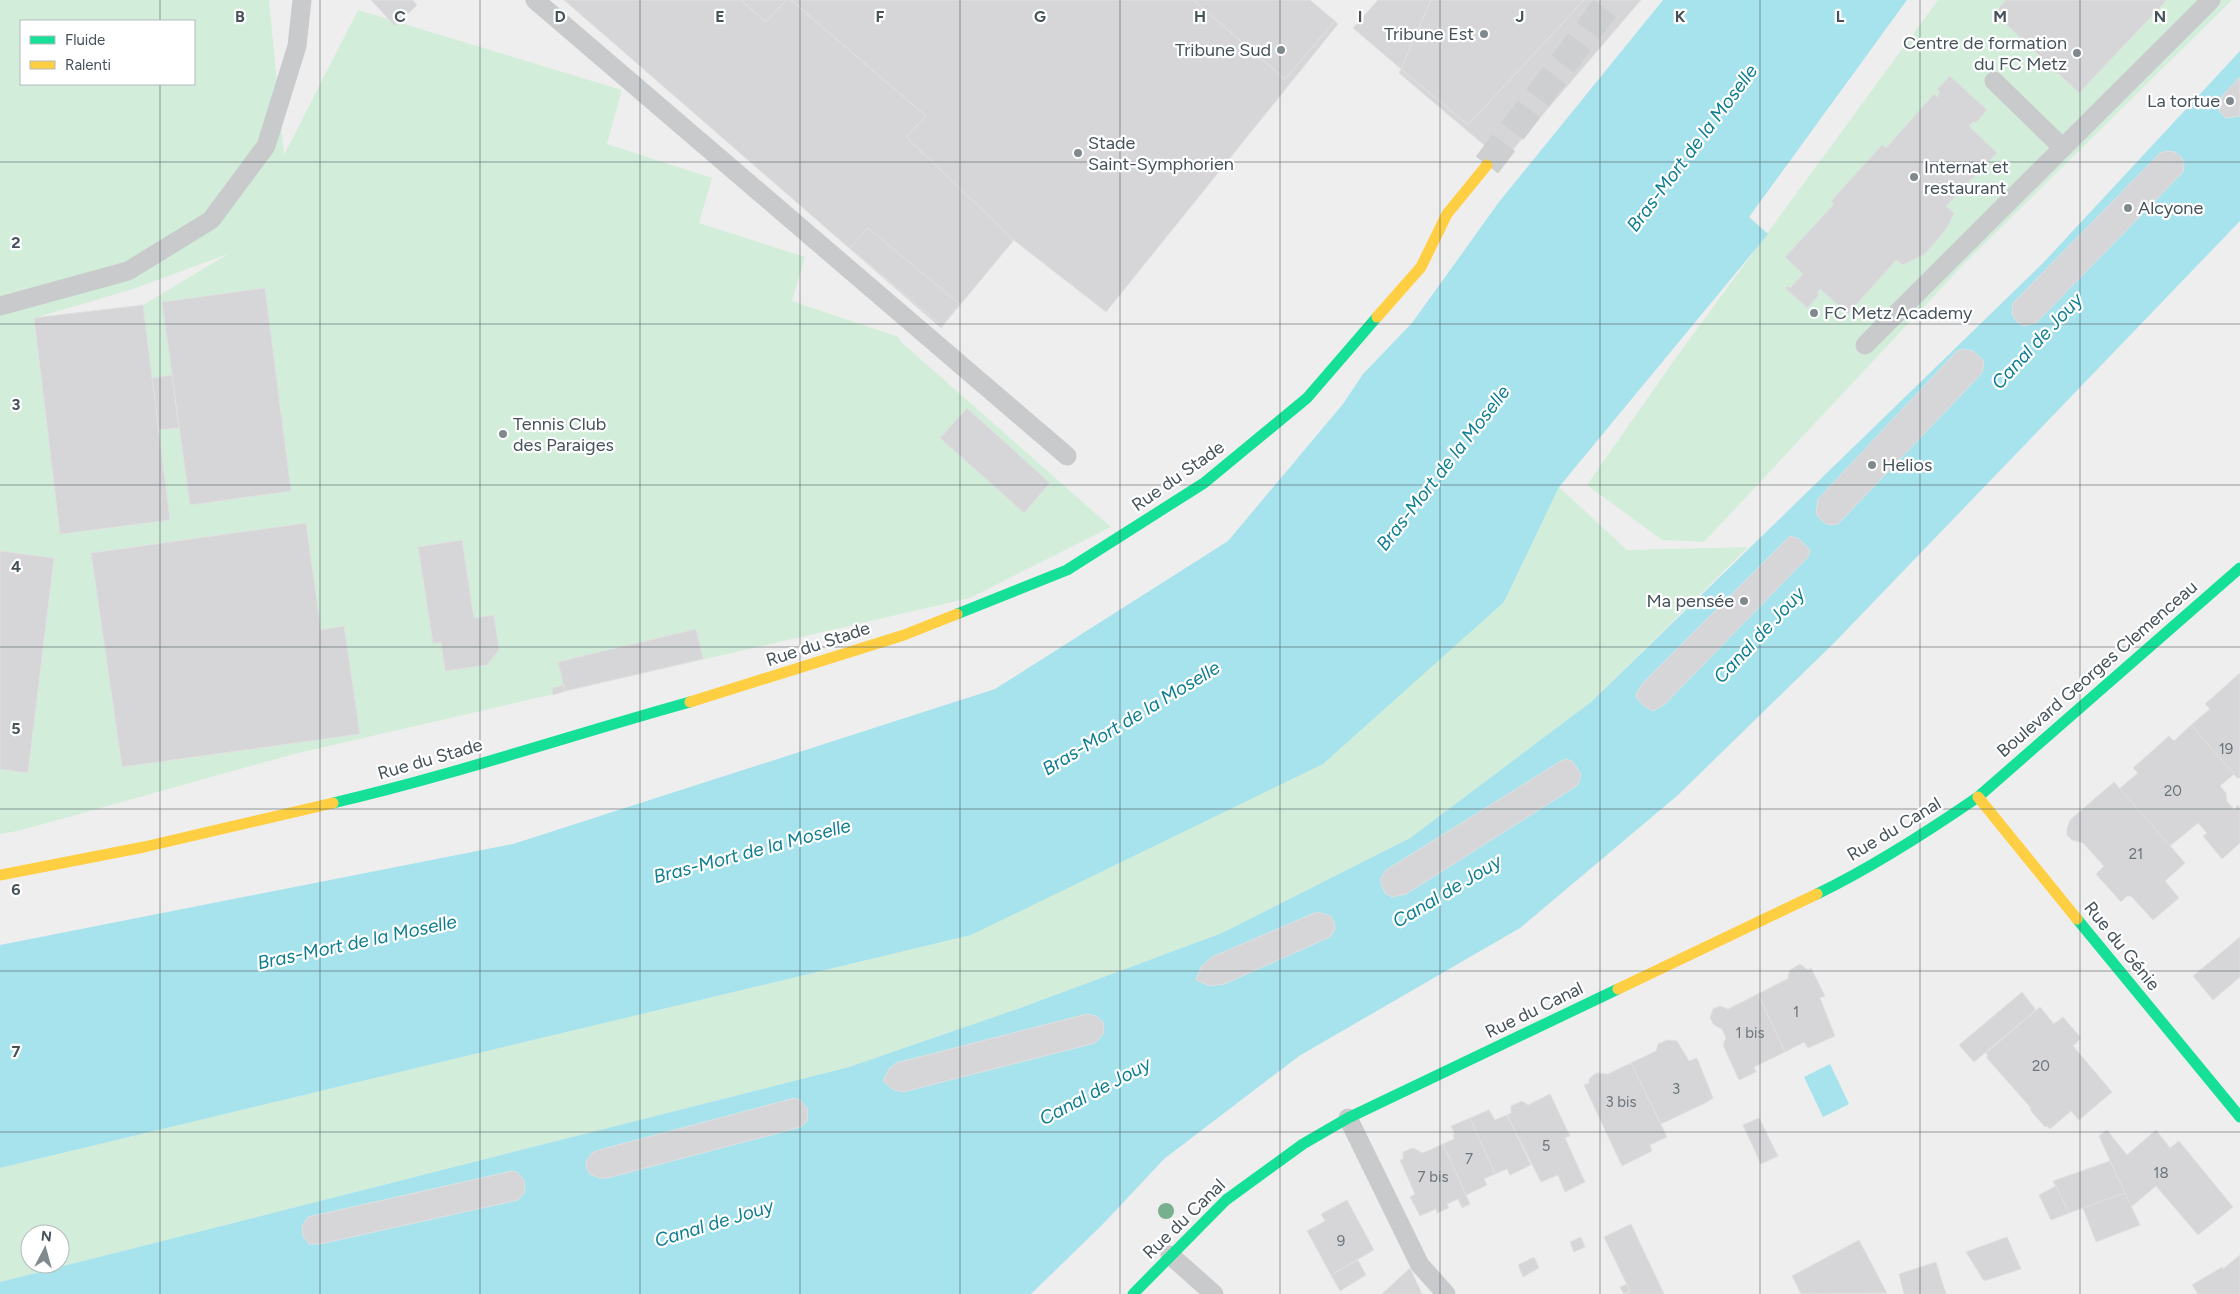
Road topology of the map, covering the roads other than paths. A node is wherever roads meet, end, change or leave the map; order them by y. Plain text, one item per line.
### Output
1 (302, 0) edge
2 (535, 0) edge
3 (2211, 0) edge
4 (1994, 81) dead end
5 (2063, 148) junction
6 (1487, 165) tunnel mouth
7 (0, 306) edge
8 (1865, 345) dead end
9 (1067, 456) dead end
10 (2238, 575) edge
11 (1978, 797) junction
12 (0, 875) edge
13 (2240, 1117) edge
14 (1348, 1118) junction
15 (1170, 1256) junction
16 (1133, 1294) edge
17 (1214, 1294) edge
18 (1446, 1294) edge

1 - 7 lane
2 - 9 lane
3 - 5 lane
4 - 5 lane
5 - 8 lane
6 - 12 street, Rue du Stade
10 - 11 street, Boulevard Georges Clemenceau
11 - 13 street, Rue du Génie
11 - 14 street, Rue du Canal
14 - 15 street, Rue du Canal
14 - 18 lane
15 - 16 street, Rue du Canal
15 - 17 lane

